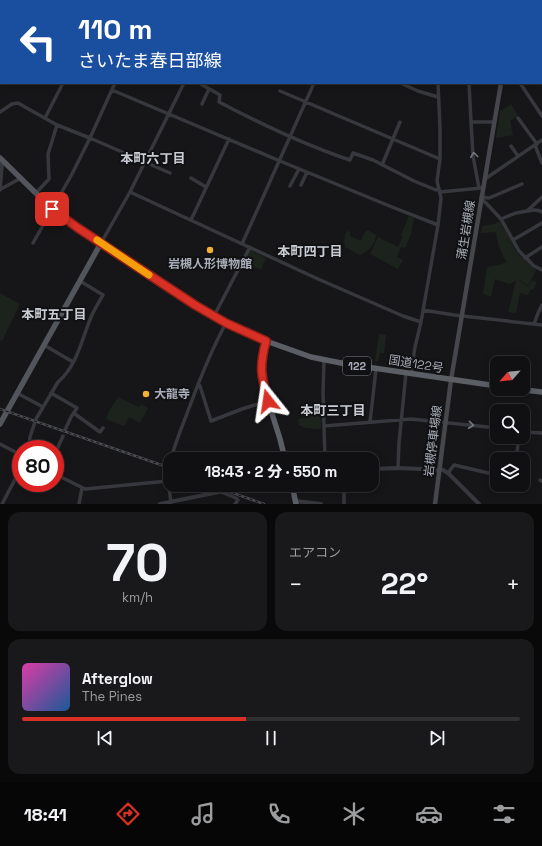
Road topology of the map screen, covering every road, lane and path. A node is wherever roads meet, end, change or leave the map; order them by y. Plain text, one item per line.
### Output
1 (62, 84) edge
2 (115, 84) edge
3 (184, 84) edge
4 (201, 84) edge
5 (314, 84) edge
6 (402, 84) edge
7 (438, 84) edge
8 (469, 84) edge
9 (501, 84) edge
10 (521, 84) edge
11 (209, 89) junction
12 (112, 90) junction
13 (280, 91) dead end
14 (438, 97) junction
15 (305, 102) junction
16 (202, 104) dead end
17 (0, 112) edge
18 (169, 114) junction
19 (542, 116) edge
20 (45, 118) junction
21 (518, 118) dead end
22 (400, 122) dead end
23 (471, 122) junction
24 (494, 122) junction
25 (57, 125) junction
26 (291, 137) junction
27 (90, 138) junction
28 (392, 139) junction
29 (228, 140) junction
30 (542, 140) edge
31 (536, 145) junction
32 (511, 146) dead end
33 (518, 156) junction
34 (0, 158) edge
35 (440, 159) junction
36 (145, 161) junction
37 (280, 161) junction
38 (542, 163) edge
39 (0, 164) edge
40 (382, 165) junction
41 (299, 169) junction
42 (307, 172) junction
43 (170, 173) dead end
44 (21, 178) junction
45 (191, 178) dead end
46 (485, 179) junction
47 (522, 184) dead end
48 (300, 185) dead end
49 (206, 186) junction
50 (290, 186) dead end
51 (481, 188) junction
52 (0, 189) edge
53 (440, 191) junction
54 (130, 192) junction
55 (36, 193) junction
56 (542, 197) edge
57 (481, 198) junction
58 (52, 209) junction
59 (527, 211) junction
60 (542, 212) edge
61 (501, 219) junction
62 (190, 220) junction
63 (542, 223) edge
64 (438, 225) junction
65 (513, 240) junction
66 (33, 243) dead end
67 (101, 243) junction
68 (242, 244) junction
69 (250, 247) junction
70 (542, 247) edge
71 (525, 258) junction
72 (542, 270) edge
73 (80, 281) junction
74 (542, 305) edge
75 (423, 310) junction
76 (214, 316) junction
77 (462, 316) junction
78 (421, 322) junction
79 (226, 323) junction
80 (534, 324) junction
81 (542, 325) edge
82 (266, 341) junction
83 (44, 345) junction
84 (324, 360) junction
85 (73, 362) junction
86 (376, 369) junction
87 (408, 373) junction
88 (451, 380) junction
89 (198, 384) junction
90 (490, 385) edge
91 (530, 391) edge
92 (542, 392) edge
93 (17, 393) junction
94 (51, 393) junction
95 (268, 401) junction
96 (42, 407) junction
97 (74, 414) junction
98 (402, 419) junction
99 (370, 422) junction
100 (445, 422) junction
101 (0, 424) edge
102 (324, 426) junction
103 (490, 427) edge
104 (103, 428) dead end
105 (65, 430) dead end
106 (530, 432) edge
107 (542, 433) edge
108 (63, 436) dead end
109 (30, 440) edge
110 (61, 440) edge
111 (0, 444) edge
112 (12, 450) edge
113 (173, 452) edge
114 (283, 452) edge
115 (325, 452) edge
116 (398, 468) junction
117 (379, 469) edge
118 (439, 469) junction
119 (448, 473) junction
120 (490, 473) edge
121 (64, 479) edge
122 (163, 481) edge
123 (12, 485) edge
124 (82, 488) junction
125 (171, 492) edge
126 (221, 492) joint
127 (294, 492) edge
128 (344, 492) edge
129 (174, 502) edge
130 (296, 502) edge
131 (2, 504) edge
132 (79, 504) edge
133 (160, 504) edge
134 (235, 504) edge
135 (321, 504) edge
136 (344, 504) edge
137 (435, 504) edge
138 (479, 504) edge

1 - 20 street
2 - 12 street
3 - 18 street
4 - 11 street
5 - 15 street
6 - 14 street
7 - 14 street
8 - 23 street
9 - 24 main road, 蒲生岩槻線
10 - 19 street
11 - 16 street
11 - 26 street
12 - 18 street
12 - 27 street
13 - 15 street
14 - 35 street
15 - 26 street
15 - 28 street
17 - 20 street
18 - 29 street
18 - 36 street
20 - 25 street
21 - 31 street
22 - 28 street
23 - 24 street
51 -> 23 street
24 - 46 main road, 蒲生岩槻線
25 - 27 street
25 - 55 street
26 - 37 street
26 - 40 street
27 - 36 street
27 - 58 street
28 - 35 street
28 - 40 street
29 - 37 street
29 - 49 street
30 - 31 street
31 - 33 street
31 - 38 street
32 - 33 street
33 - 46 street
34 - 44 main road
35 - 53 street
36 - 43 street
36 - 54 street
37 - 41 street
37 - 68 street
39 - 52 street
40 - 53 street
41 - 42 street
41 - 50 street
42 - 48 street
42 - 64 street
44 - 52 street
44 - 55 main road
45 - 49 street
46 - 51 main road, 蒲生岩槻線
47 - 57 street
49 - 62 street
51 - 53 street
51 - 57 main road, 蒲生岩槻線
53 - 64 street
54 - 62 street
54 - 67 street
55 - 58 main road
56 - 59 street
57 - 61 street
57 - 77 main road, 蒲生岩槻線
58 - 66 street
58 - 67 main road
59 - 60 street
59 - 61 street
61 - 65 street
62 - 68 street
63 - 65 street
64 - 75 street
65 - 71 street
67 - 73 main road
67 - 76 main road
68 - 69 street
69 - 76 street
69 - 78 street
70 - 71 street
71 - 72 street
73 - 83 main road
73 - 85 street
74 - 80 street
75 - 77 street
75 - 78 street
76 - 79 main road
77 - 80 street
77 - 88 main road, 蒲生岩槻線
78 - 87 street
79 - 82 main road
79 - 89 street
80 - 81 street
82 - 84 highway, 国道122号 / 122
82 - 95 highway
83 - 85 street
83 - 93 main road
84 - 86 highway, 国道122号 / 122
84 - 102 street
85 - 94 street
86 - 87 highway, 国道122号 / 122
86 - 99 street
87 - 88 highway, 国道122号 / 122
87 - 98 street
88 - 90 highway, 国道122号 / 122
88 - 100 main road, 岩槻停車場線
89 - 95 street
89 - 113 street
91 - 92 highway
93 - 96 street
93 - 101 main road
94 - 96 street
94 - 97 street
95 - 114 highway
96 - 109 street
97 - 104 street
97 - 105 street
98 - 99 street
98 - 100 street
98 - 116 street
99 - 102 street
100 -> 103 street
100 - 118 main road, 岩槻停車場線
102 - 115 street
106 - 107 street
108 - 110 street
111 - 112 street
116 - 117 street
116 - 118 street
118 - 119 street
118 - 137 main road, 岩槻停車場線
119 - 120 street
119 - 138 street
121 - 124 street
122 - 124 street
123 - 131 street
124 - 132 street
125 - 129 street
126 - 129 street
126 - 134 street
127 - 130 highway
128 - 136 street
129 - 133 street
130 - 135 street

